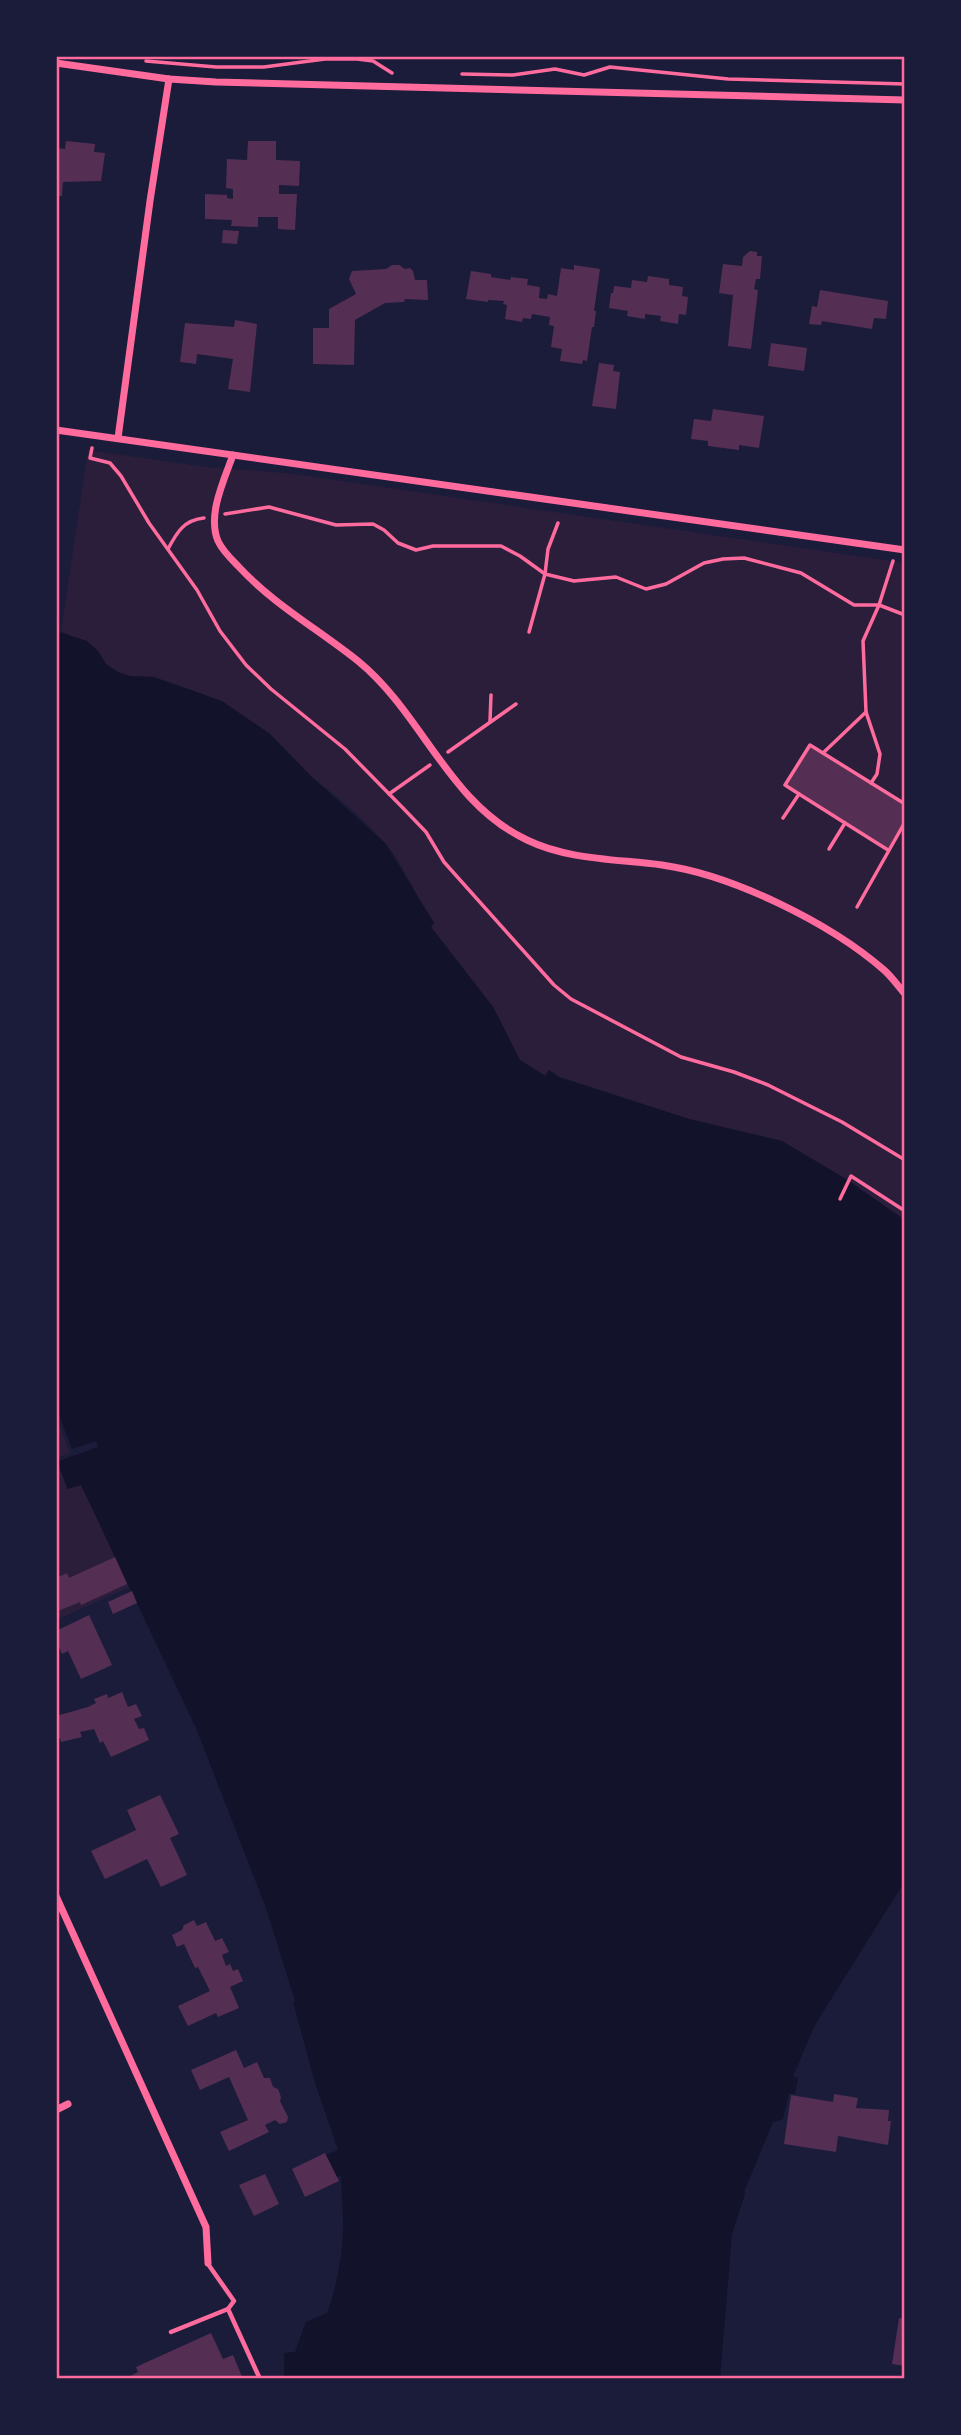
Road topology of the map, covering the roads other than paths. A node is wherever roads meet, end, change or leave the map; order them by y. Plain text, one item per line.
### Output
1 (56, 63) edge
2 (169, 79) junction
3 (905, 100) edge
4 (56, 430) edge
5 (118, 438) junction
6 (233, 455) junction
7 (901, 550) edge
8 (905, 994) edge
9 (56, 1896) edge
10 (68, 2104) dead end
11 (56, 2110) edge
12 (208, 2263) joint
13 (228, 2309) junction
14 (171, 2332) dead end
15 (260, 2379) edge

1 - 2 street
2 - 3 street
2 - 5 street
4 - 5 street
5 - 6 street
6 - 7 street
6 - 8 street
9 - 12 street
10 - 11 street
12 - 13 lane
13 - 14 lane
13 - 15 lane

